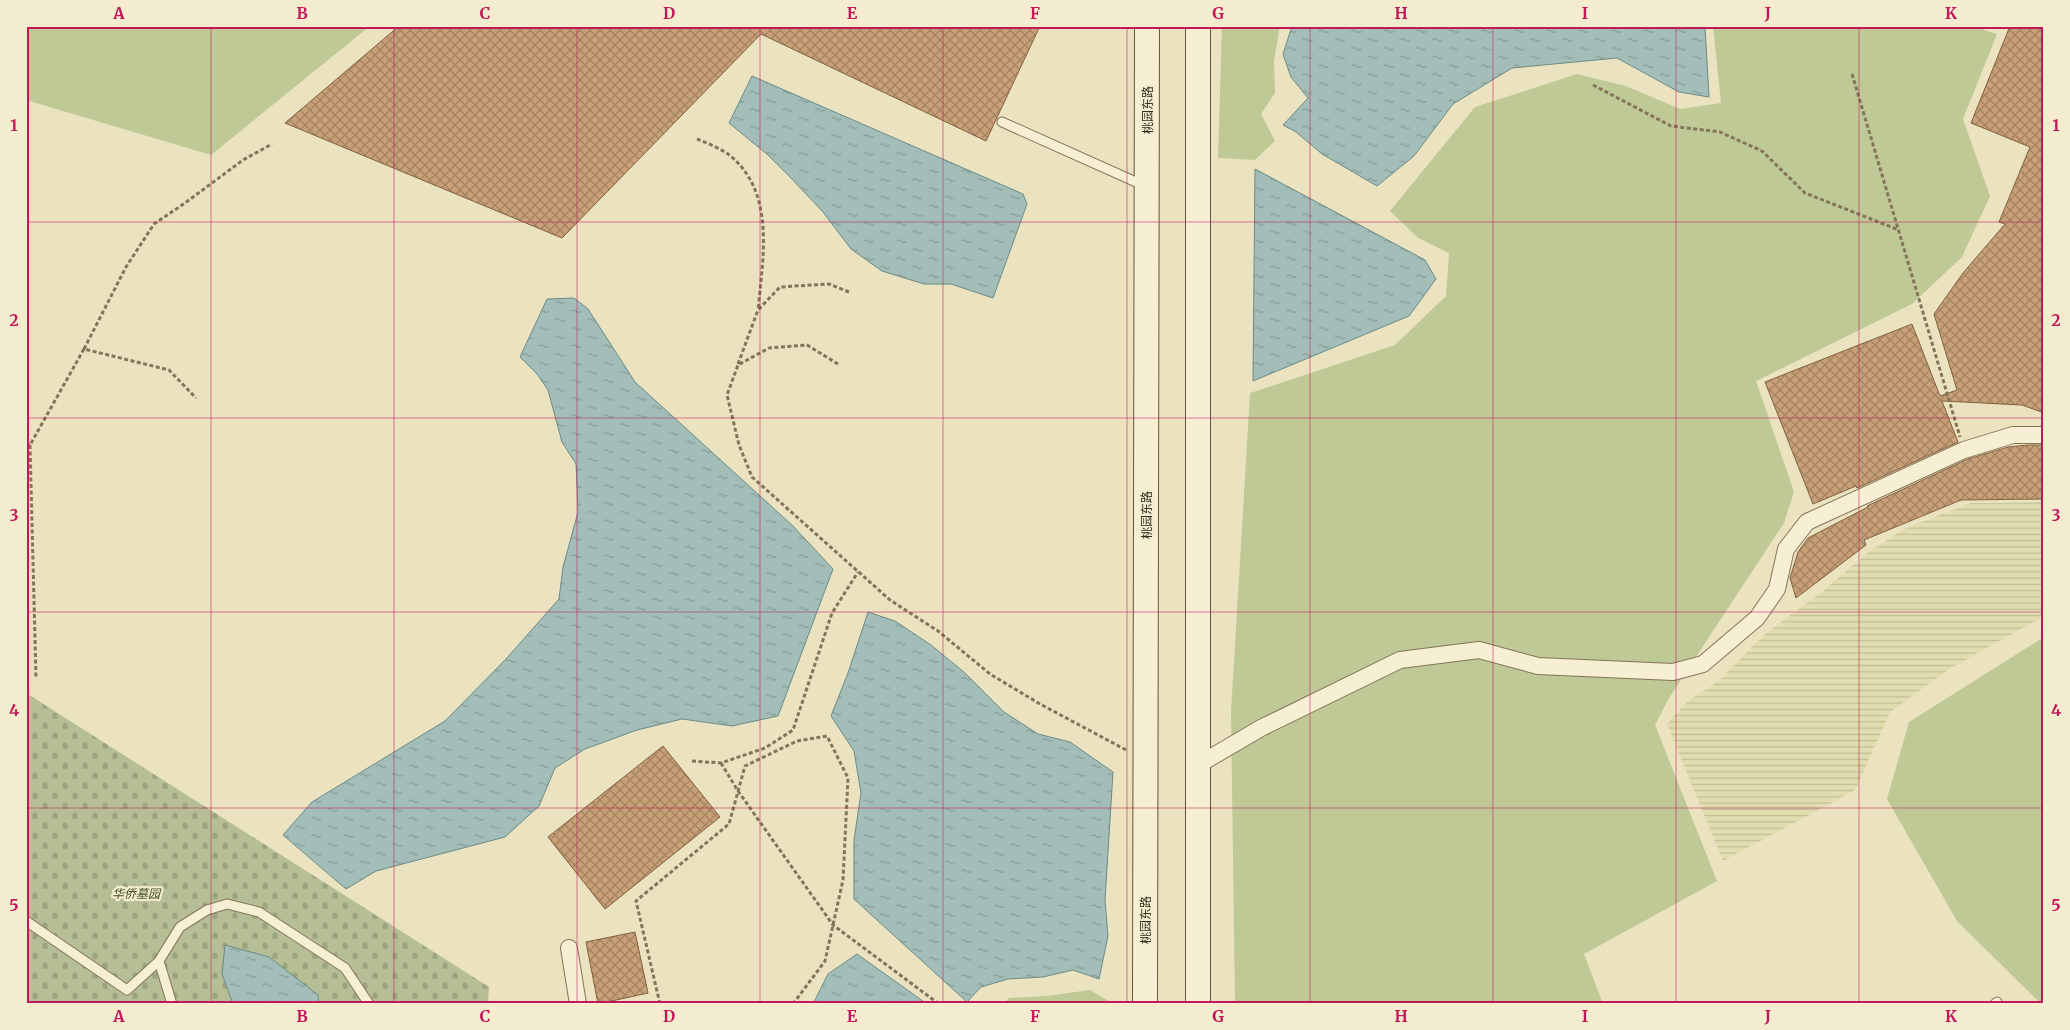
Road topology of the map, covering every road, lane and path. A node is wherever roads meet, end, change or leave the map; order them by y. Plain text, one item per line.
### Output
1 (1148, 26) edge
2 (1198, 26) edge
3 (1852, 74) dead end
4 (1593, 85) dead end
5 (1002, 122) dead end
6 (697, 138) dead end
7 (272, 144) dead end
8 (1147, 188) junction
9 (1900, 230) junction
10 (849, 292) dead end
11 (758, 310) junction
12 (84, 349) junction
13 (838, 364) dead end
14 (738, 365) junction
15 (196, 398) dead end
16 (2044, 435) edge
17 (28, 444) edge
18 (1964, 450) junction
19 (858, 572) junction
20 (36, 678) dead end
21 (692, 761) dead end
22 (1146, 761) junction
23 (721, 763) junction
24 (1198, 765) junction
25 (738, 792) junction
26 (26, 921) edge
27 (833, 925) junction
28 (569, 948) dead end
29 (159, 961) junction
30 (172, 1004) edge
31 (369, 1004) edge
32 (578, 1004) edge
33 (660, 1004) edge
34 (793, 1004) edge
35 (939, 1004) edge
36 (1145, 1004) edge
37 (1198, 1004) edge

1 - 8 main road, 桃园东路
2 - 24 main road
3 - 9 path
4 - 9 path
5 - 8 lane
6 - 11 path
7 - 12 path
8 - 22 main road, 桃园东路
9 - 18 path
10 - 11 path
11 - 14 path
12 - 15 path
12 - 17 path
13 - 14 path
14 - 19 path
16 - 18 street
17 - 20 path
18 - 24 street
19 - 22 path
19 - 23 path
21 - 23 path
22 - 36 main road, 桃园东路
23 - 25 path
24 - 37 main road
25 - 27 path
25 - 27 path
25 - 33 path
26 - 29 lane
27 - 34 path
27 - 35 path
28 - 32 street
29 - 30 lane
29 - 31 lane

